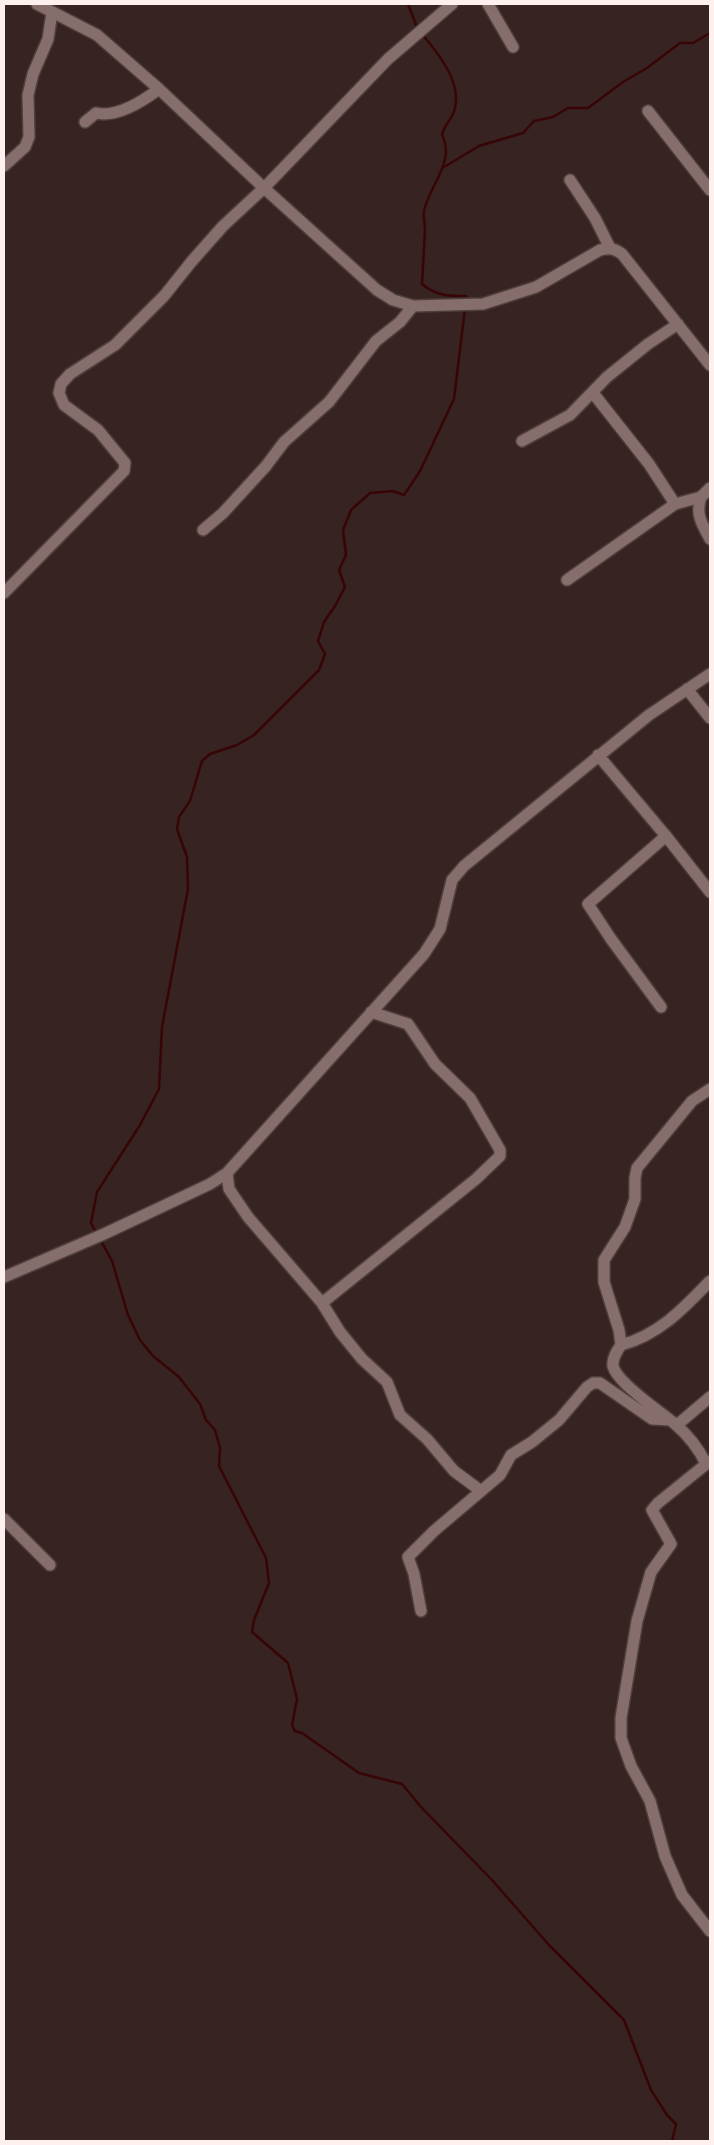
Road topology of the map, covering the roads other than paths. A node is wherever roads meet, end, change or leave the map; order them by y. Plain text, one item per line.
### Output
1 (37, 4) edge
2 (452, 4) edge
3 (488, 4) edge
4 (52, 12) junction
5 (514, 47) dead end
6 (159, 89) junction
7 (648, 111) dead end
8 (85, 122) dead end
9 (4, 166) edge
10 (570, 180) dead end
11 (264, 188) junction
12 (710, 190) edge
13 (610, 248) junction
14 (413, 306) junction
15 (678, 324) junction
16 (710, 365) edge
17 (592, 392) junction
18 (522, 441) dead end
19 (710, 488) edge
20 (700, 497) junction
21 (675, 504) junction
22 (202, 530) dead end
23 (710, 539) edge
24 (567, 580) dead end
25 (4, 593) edge
26 (710, 674) edge
27 (687, 689) junction
28 (710, 718) edge
29 (598, 755) junction
30 (666, 836) junction
31 (710, 892) edge
32 (661, 1007) dead end
33 (371, 1012) junction
34 (710, 1089) edge
35 (227, 1174) junction
36 (4, 1277) edge
37 (710, 1281) edge
38 (322, 1303) junction
39 (622, 1345) junction
40 (710, 1397) edge
41 (673, 1423) junction
42 (708, 1463) edge
43 (481, 1491) junction
44 (4, 1519) edge
45 (50, 1565) dead end
46 (421, 1611) dead end
47 (710, 1931) edge

1 - 4 street
2 - 11 street
3 - 5 street
4 - 6 street
4 - 9 street
6 - 8 street
6 - 11 street
7 - 12 street
10 - 13 street
11 - 14 street
11 - 25 street
13 - 14 street
13 - 15 street
14 - 22 street
15 - 16 street
15 - 17 street
17 - 18 street
17 - 21 street
19 - 20 street
20 - 21 street
20 - 23 street
21 - 24 street
26 - 27 street
27 - 28 street
27 - 29 street
29 - 30 street
29 - 33 street
30 - 31 street
30 - 32 street
33 - 35 street
33 - 38 street
34 - 39 street
35 - 36 street
35 - 38 street
37 - 39 street
38 - 43 street
39 - 41 street
40 - 41 street
41 - 42 street
41 - 43 street
42 - 47 street
43 - 46 street
44 - 45 street

